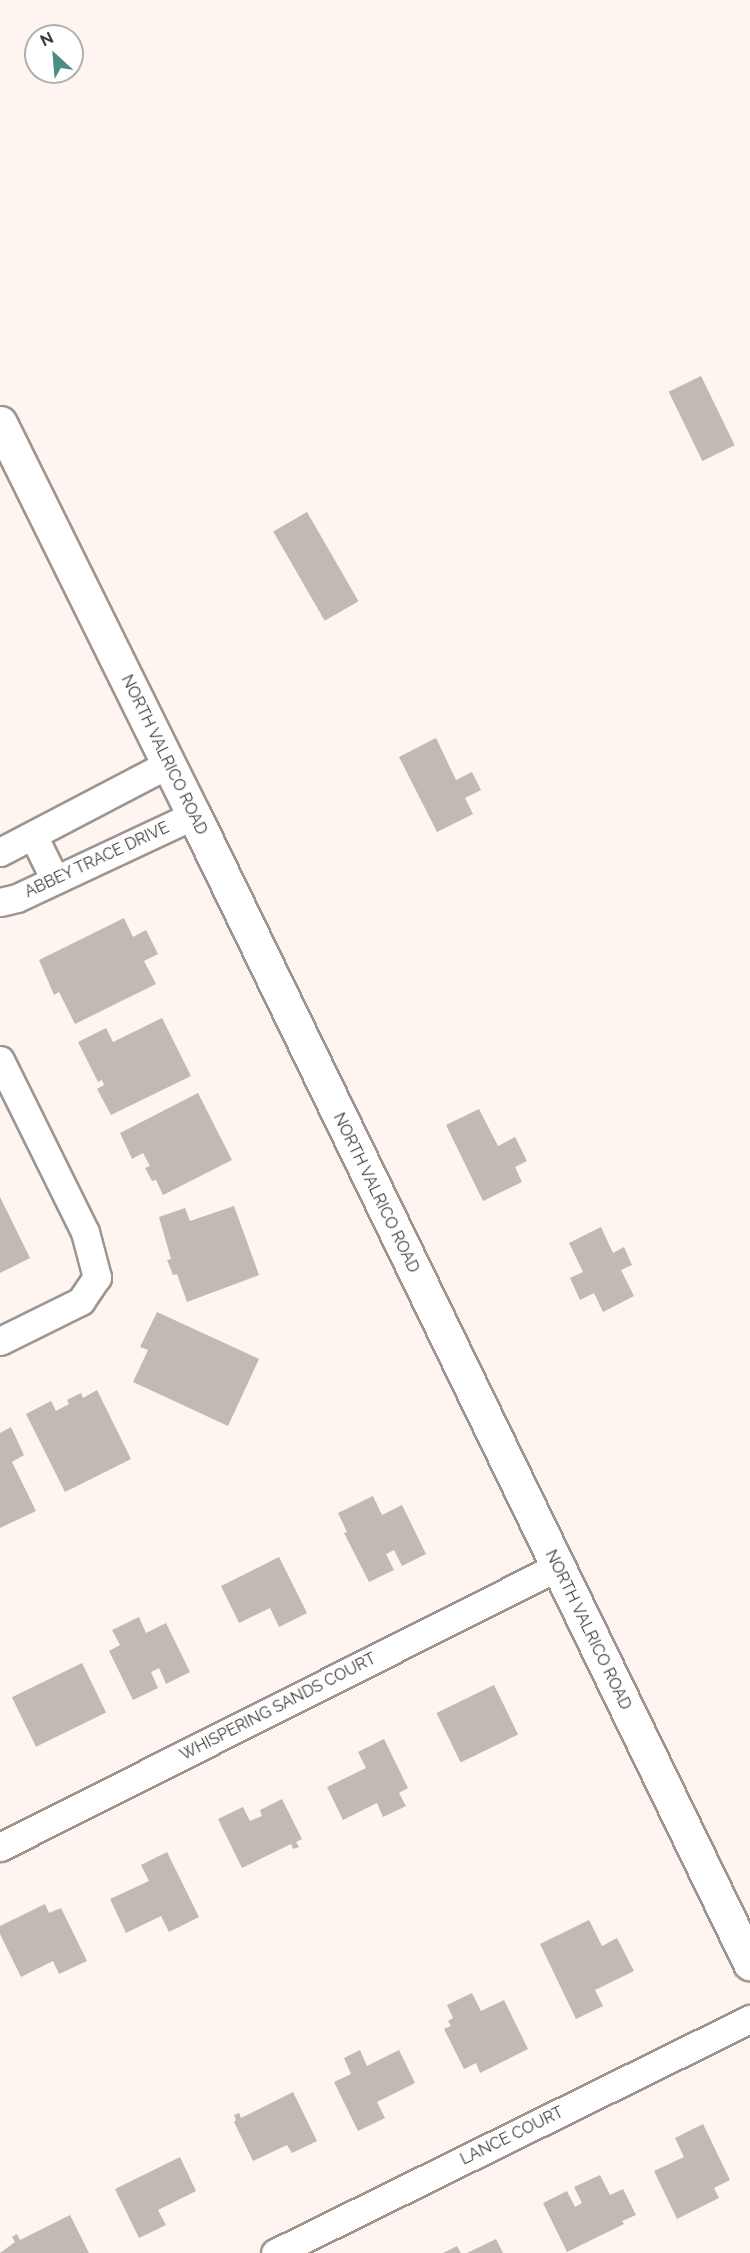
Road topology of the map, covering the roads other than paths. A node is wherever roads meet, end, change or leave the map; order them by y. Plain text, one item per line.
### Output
1 (0, 423) edge
2 (168, 764) junction
3 (194, 815) junction
4 (33, 835) junction
5 (0, 852) edge
6 (55, 880) junction
7 (0, 902) edge
8 (0, 1060) edge
9 (0, 1341) edge
10 (557, 1567) junction
11 (0, 1847) edge
12 (750, 1963) edge
13 (750, 2019) edge
14 (274, 2253) edge

1 - 2 street, NORTH VALRICO ROAD
2 - 3 street, NORTH VALRICO ROAD
2 - 4 street
3 - 6 street, ABBEY TRACE DRIVE
3 - 10 street, NORTH VALRICO ROAD
4 - 5 street
4 - 6 street
6 - 7 street, ABBEY TRACE DRIVE
8 - 9 street
10 - 11 street, WHISPERING SANDS COURT
10 - 12 street, NORTH VALRICO ROAD
13 - 14 street, LANCE COURT

